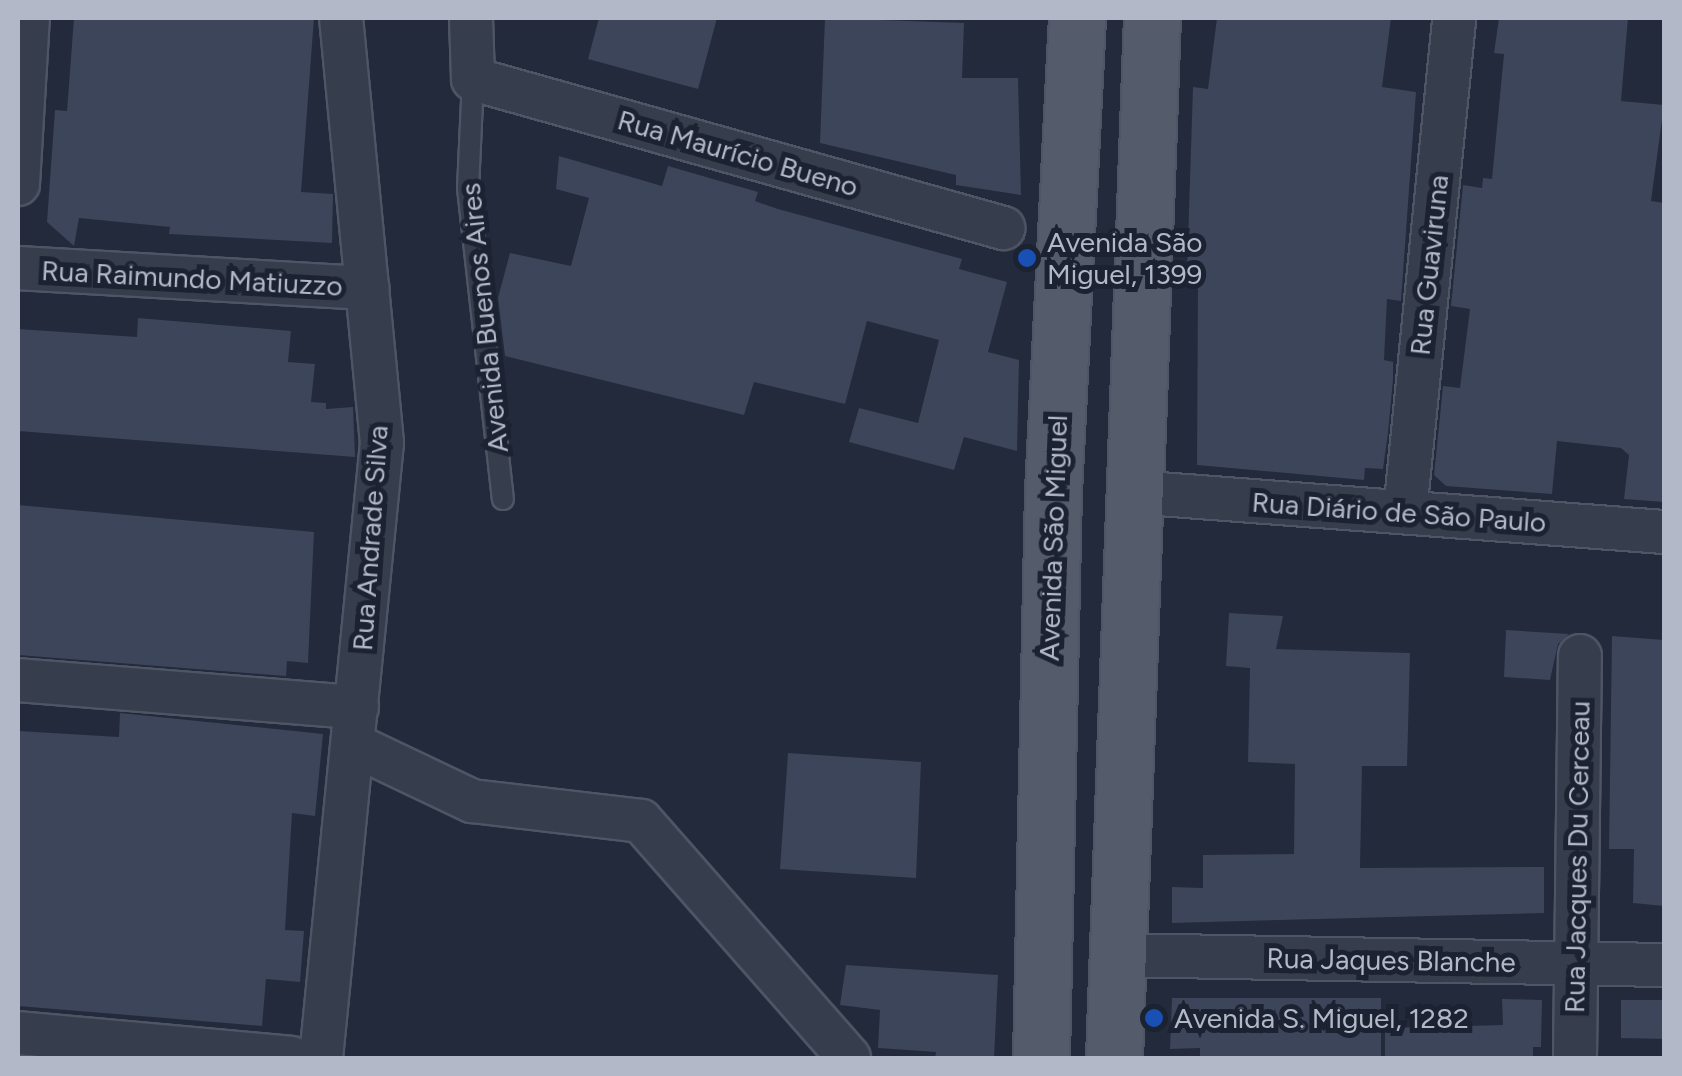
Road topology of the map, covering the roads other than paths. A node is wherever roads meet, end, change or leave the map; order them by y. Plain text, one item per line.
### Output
1 (28, 18) edge
2 (342, 18) edge
3 (470, 18) edge
4 (1077, 18) edge
5 (1152, 18) edge
6 (1454, 18) edge
7 (473, 79) junction
8 (18, 184) edge
9 (1003, 228) dead end
10 (18, 268) edge
11 (367, 288) junction
12 (1133, 492) junction
13 (502, 499) dead end
14 (1405, 512) junction
15 (1664, 532) edge
16 (1580, 656) dead end
17 (18, 680) edge
18 (366, 738) junction
19 (1117, 955) junction
20 (1576, 964) junction
21 (1664, 965) edge
22 (18, 1033) edge
23 (291, 1058) edge
24 (321, 1058) edge
25 (849, 1058) edge
26 (1041, 1058) edge
27 (1114, 1058) edge
28 (1575, 1058) edge

1 - 8 street
2 - 11 street, Rua Andrade Silva
3 - 7 street, Avenida Buenos Aires
4 - 26 main road, Avenida São Miguel
5 - 12 main road
6 - 14 street, Rua Guaviruna
7 - 9 street, Rua Maurício Bueno
7 - 13 lane, Avenida Buenos Aires
10 - 11 street, Rua Raimundo Matiuzzo
11 - 18 street, Rua Andrade Silva
12 - 14 street, Rua Diário de São Paulo
12 - 19 main road
14 - 15 street, Rua Diário de São Paulo
16 - 20 street, Rua Jacques Du Cerceau
17 - 18 street
18 - 24 street, Rua Andrade Silva
18 - 25 street
19 - 20 street, Rua Jaques Blanche
19 - 27 main road
20 - 21 street, Rua Jaques Blanche
20 - 28 street, Rua Jacques Du Cerceau
22 - 23 street

